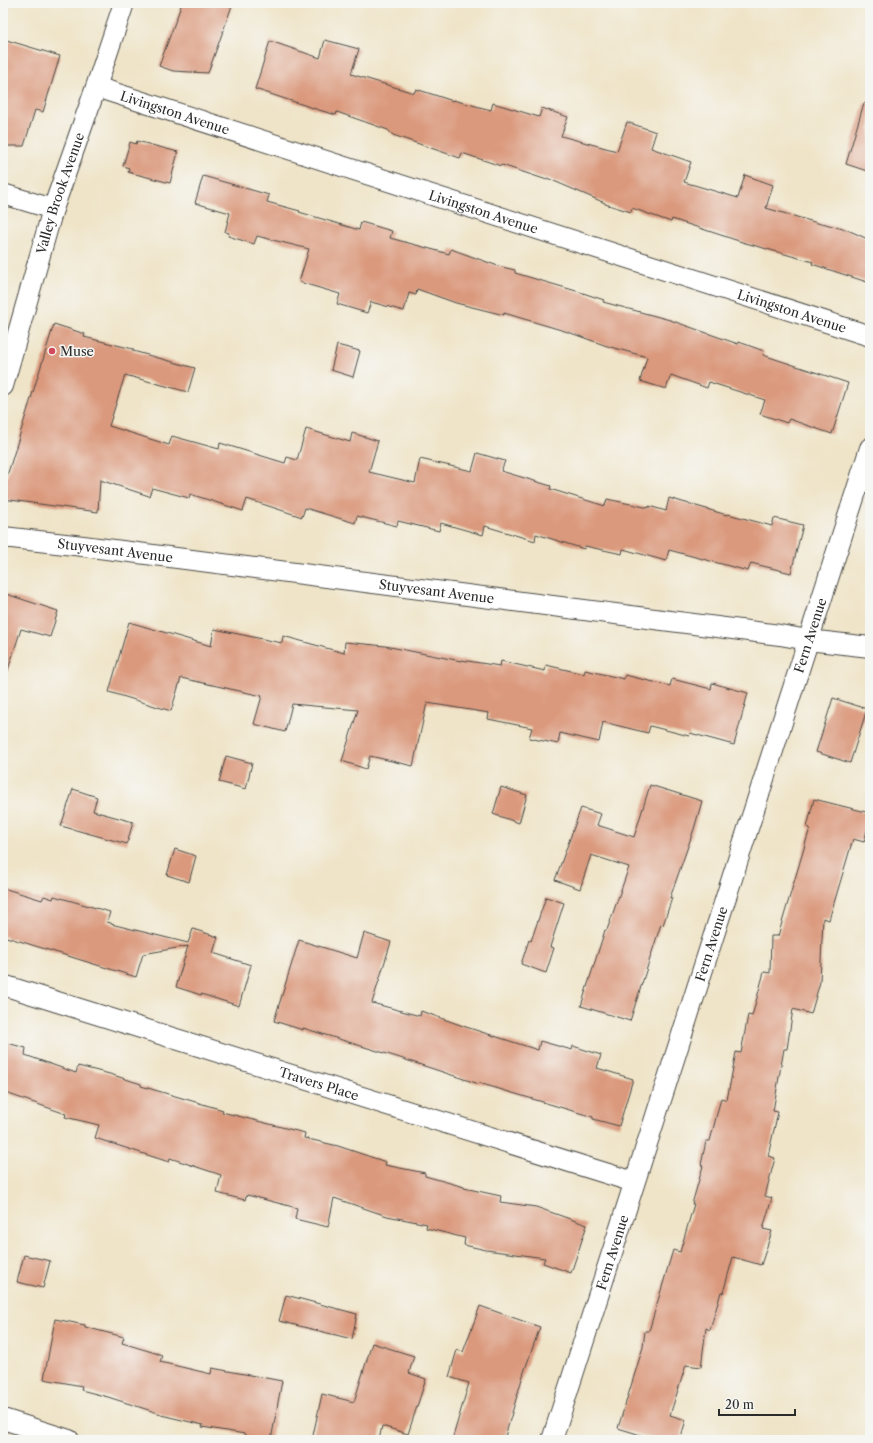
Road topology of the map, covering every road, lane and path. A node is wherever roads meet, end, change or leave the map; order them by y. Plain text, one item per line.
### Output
1 (124, 3) edge
2 (96, 87) junction
3 (3, 194) edge
4 (53, 209) junction
5 (870, 336) edge
6 (3, 386) edge
7 (870, 448) edge
8 (3, 537) edge
9 (808, 640) junction
10 (870, 647) edge
11 (3, 984) edge
12 (634, 1182) junction
13 (3, 1419) edge
14 (69, 1440) edge
15 (552, 1440) edge

1 - 2 street, Valley Brook Avenue
2 - 4 street, Valley Brook Avenue
2 - 5 street, Livingston Avenue
3 - 4 street
4 - 6 street, Valley Brook Avenue
7 - 9 street, Fern Avenue
8 - 9 street, Stuyvesant Avenue
9 - 10 street, Stuyvesant Avenue
9 - 12 street, Fern Avenue
11 - 12 street, Travers Place
12 - 15 street, Fern Avenue
13 - 14 street

